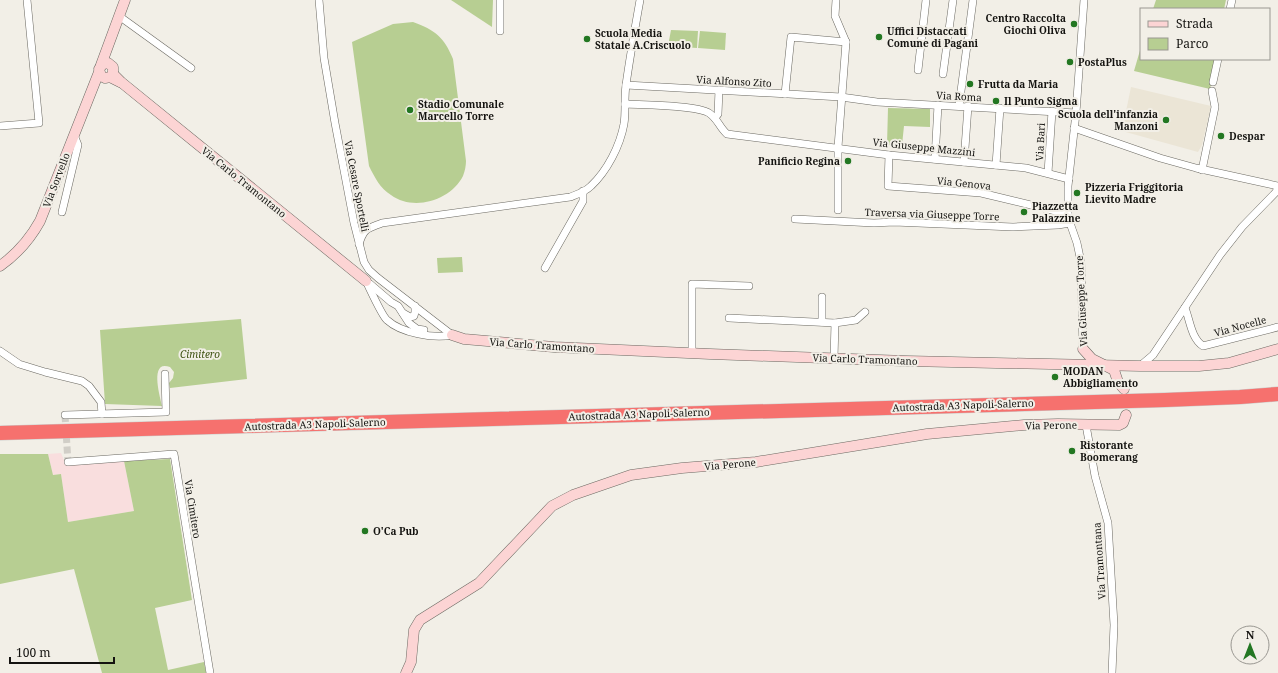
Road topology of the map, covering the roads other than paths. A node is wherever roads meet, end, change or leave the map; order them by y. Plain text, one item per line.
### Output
1 (27, 0) edge
2 (125, 0) edge
3 (319, 0) edge
4 (500, 0) edge
5 (640, 0) edge
6 (836, 0) edge
7 (926, 0) edge
8 (953, 0) edge
9 (973, 0) edge
10 (1084, 0) edge
11 (119, 16) junction
12 (500, 31) dead end
13 (846, 42) junction
14 (1218, 60) edge
15 (191, 68) dead end
16 (918, 70) dead end
17 (105, 71) junction
18 (943, 74) dead end
19 (1214, 82) dead end
20 (626, 85) junction
21 (719, 90) junction
22 (1212, 91) dead end
23 (785, 94) junction
24 (841, 97) junction
25 (625, 104) junction
26 (938, 105) junction
27 (959, 106) junction
28 (968, 106) junction
29 (1000, 108) junction
30 (1052, 111) junction
31 (1076, 113) junction
32 (715, 118) junction
33 (0, 126) edge
34 (1074, 128) junction
35 (74, 135) junction
36 (838, 147) junction
37 (889, 154) junction
38 (936, 159) junction
39 (964, 162) junction
40 (996, 165) junction
41 (1196, 168) junction
42 (1048, 173) junction
43 (1069, 179) junction
44 (1278, 186) edge
45 (583, 191) junction
46 (838, 210) dead end
47 (62, 212) dead end
48 (1068, 214) junction
49 (795, 219) dead end
50 (1070, 223) junction
51 (359, 244) junction
52 (0, 266) edge
53 (545, 268) dead end
54 (366, 281) junction
55 (749, 286) dead end
56 (822, 297) dead end
57 (391, 302) junction
58 (415, 306) junction
59 (1185, 308) junction
60 (401, 312) junction
61 (865, 312) dead end
62 (383, 315) junction
63 (729, 318) dead end
64 (390, 322) junction
65 (822, 322) junction
66 (835, 323) junction
67 (1278, 327) edge
68 (452, 335) junction
69 (1083, 349) junction
70 (1278, 349) edge
71 (0, 351) edge
72 (692, 353) junction
73 (834, 358) junction
74 (1065, 364) junction
75 (1083, 364) junction
76 (1104, 365) junction
77 (1123, 366) junction
78 (1140, 366) junction
79 (164, 374) dead end
80 (1278, 394) edge
81 (1278, 403) edge
82 (102, 414) junction
83 (65, 415) dead end
84 (1126, 415) dead end
85 (1086, 425) junction
86 (0, 433) edge
87 (0, 442) edge
88 (68, 462) dead end
89 (210, 673) edge
90 (406, 673) edge
91 (1112, 673) edge

1 - 33 street
2 - 11 street, Via Sorvello
3 - 51 street, Via Cesare Sportelli
4 - 12 street
5 - 20 street
6 - 13 street
7 - 16 street
8 - 18 street
9 - 27 street
10 - 31 street, Via Giuseppe Torre
11 - 15 street
11 - 17 street, Via Sorvello
13 - 23 street
13 - 24 street
14 - 19 street
17 - 35 street, Via Sorvello
17 - 54 street, Via Carlo Tramontano
20 - 21 street, Via Alfonso Zito
20 - 25 street
21 - 23 street, Via Alfonso Zito
21 - 32 street
22 - 41 street
23 - 24 street, Via Alfonso Zito
24 - 26 street, Via Roma
24 - 36 street
25 - 32 street
25 - 45 street
26 - 27 street, Via Roma
26 - 38 street
27 - 28 street, Via Roma
28 - 29 street, Via Roma
28 - 39 street
29 - 30 street, Via Roma
29 - 40 street
30 - 31 street, Via Roma
30 - 42 street, Via Bari
31 - 34 street, Via Giuseppe Torre
32 - 36 street, Via Giuseppe Mazzini
34 - 41 street
34 - 43 street, Via Giuseppe Torre
35 - 47 street
35 - 52 street, Via Sorvello
36 - 37 street, Via Giuseppe Mazzini
36 - 46 street
37 - 38 street, Via Giuseppe Mazzini
37 - 48 street, Via Genova
38 - 39 street, Via Giuseppe Mazzini
39 - 40 street, Via Giuseppe Mazzini
40 - 42 street, Via Giuseppe Mazzini
41 - 44 street
42 - 43 street, Via Giuseppe Mazzini
43 - 48 street, Via Giuseppe Torre
44 - 59 street
45 - 51 street
45 - 53 street
48 - 50 street, Via Giuseppe Torre
49 - 50 street, Traversa via Giuseppe Torre
50 - 69 street, Via Giuseppe Torre
51 - 58 street, Via Cesare Sportelli
54 - 57 street, Via Carlo Tramontano
54 - 62 street, Via Carlo Tramontano
55 - 72 street
56 - 65 street
57 - 60 street, Via Carlo Tramontano
57 - 62 street
58 - 60 street
58 - 68 street, Via Cesare Sportelli
59 - 67 street, Via Nocelle
59 - 78 street
60 - 64 street
60 - 68 street, Via Carlo Tramontano
61 - 66 street
62 - 64 street, Via Carlo Tramontano
63 - 65 street
64 - 68 street, Via Carlo Tramontano
65 - 66 street
66 - 73 street
68 - 72 street, Via Carlo Tramontano
69 - 74 street
69 - 75 street, Via Giuseppe Torre
69 - 76 street
70 - 78 street, Via Carlo Tramontano
71 - 82 street
72 - 73 street, Via Carlo Tramontano
73 - 74 street, Via Carlo Tramontano
74 - 75 street, Via Carlo Tramontano
75 - 76 street, Via Carlo Tramontano
76 - 77 street, Via Carlo Tramontano
76 - 77 street
77 - 78 street, Via Carlo Tramontano
79 - 82 street
80 - 86 highway, Autostrada A3 Napoli-Salerno
81 - 87 highway, Autostrada A3 Napoli-Salerno
82 - 83 street
84 - 85 street, Via Perone
85 - 90 street, Via Perone
85 - 91 street, Via Tramontana
88 - 89 street, Via Cimitero

